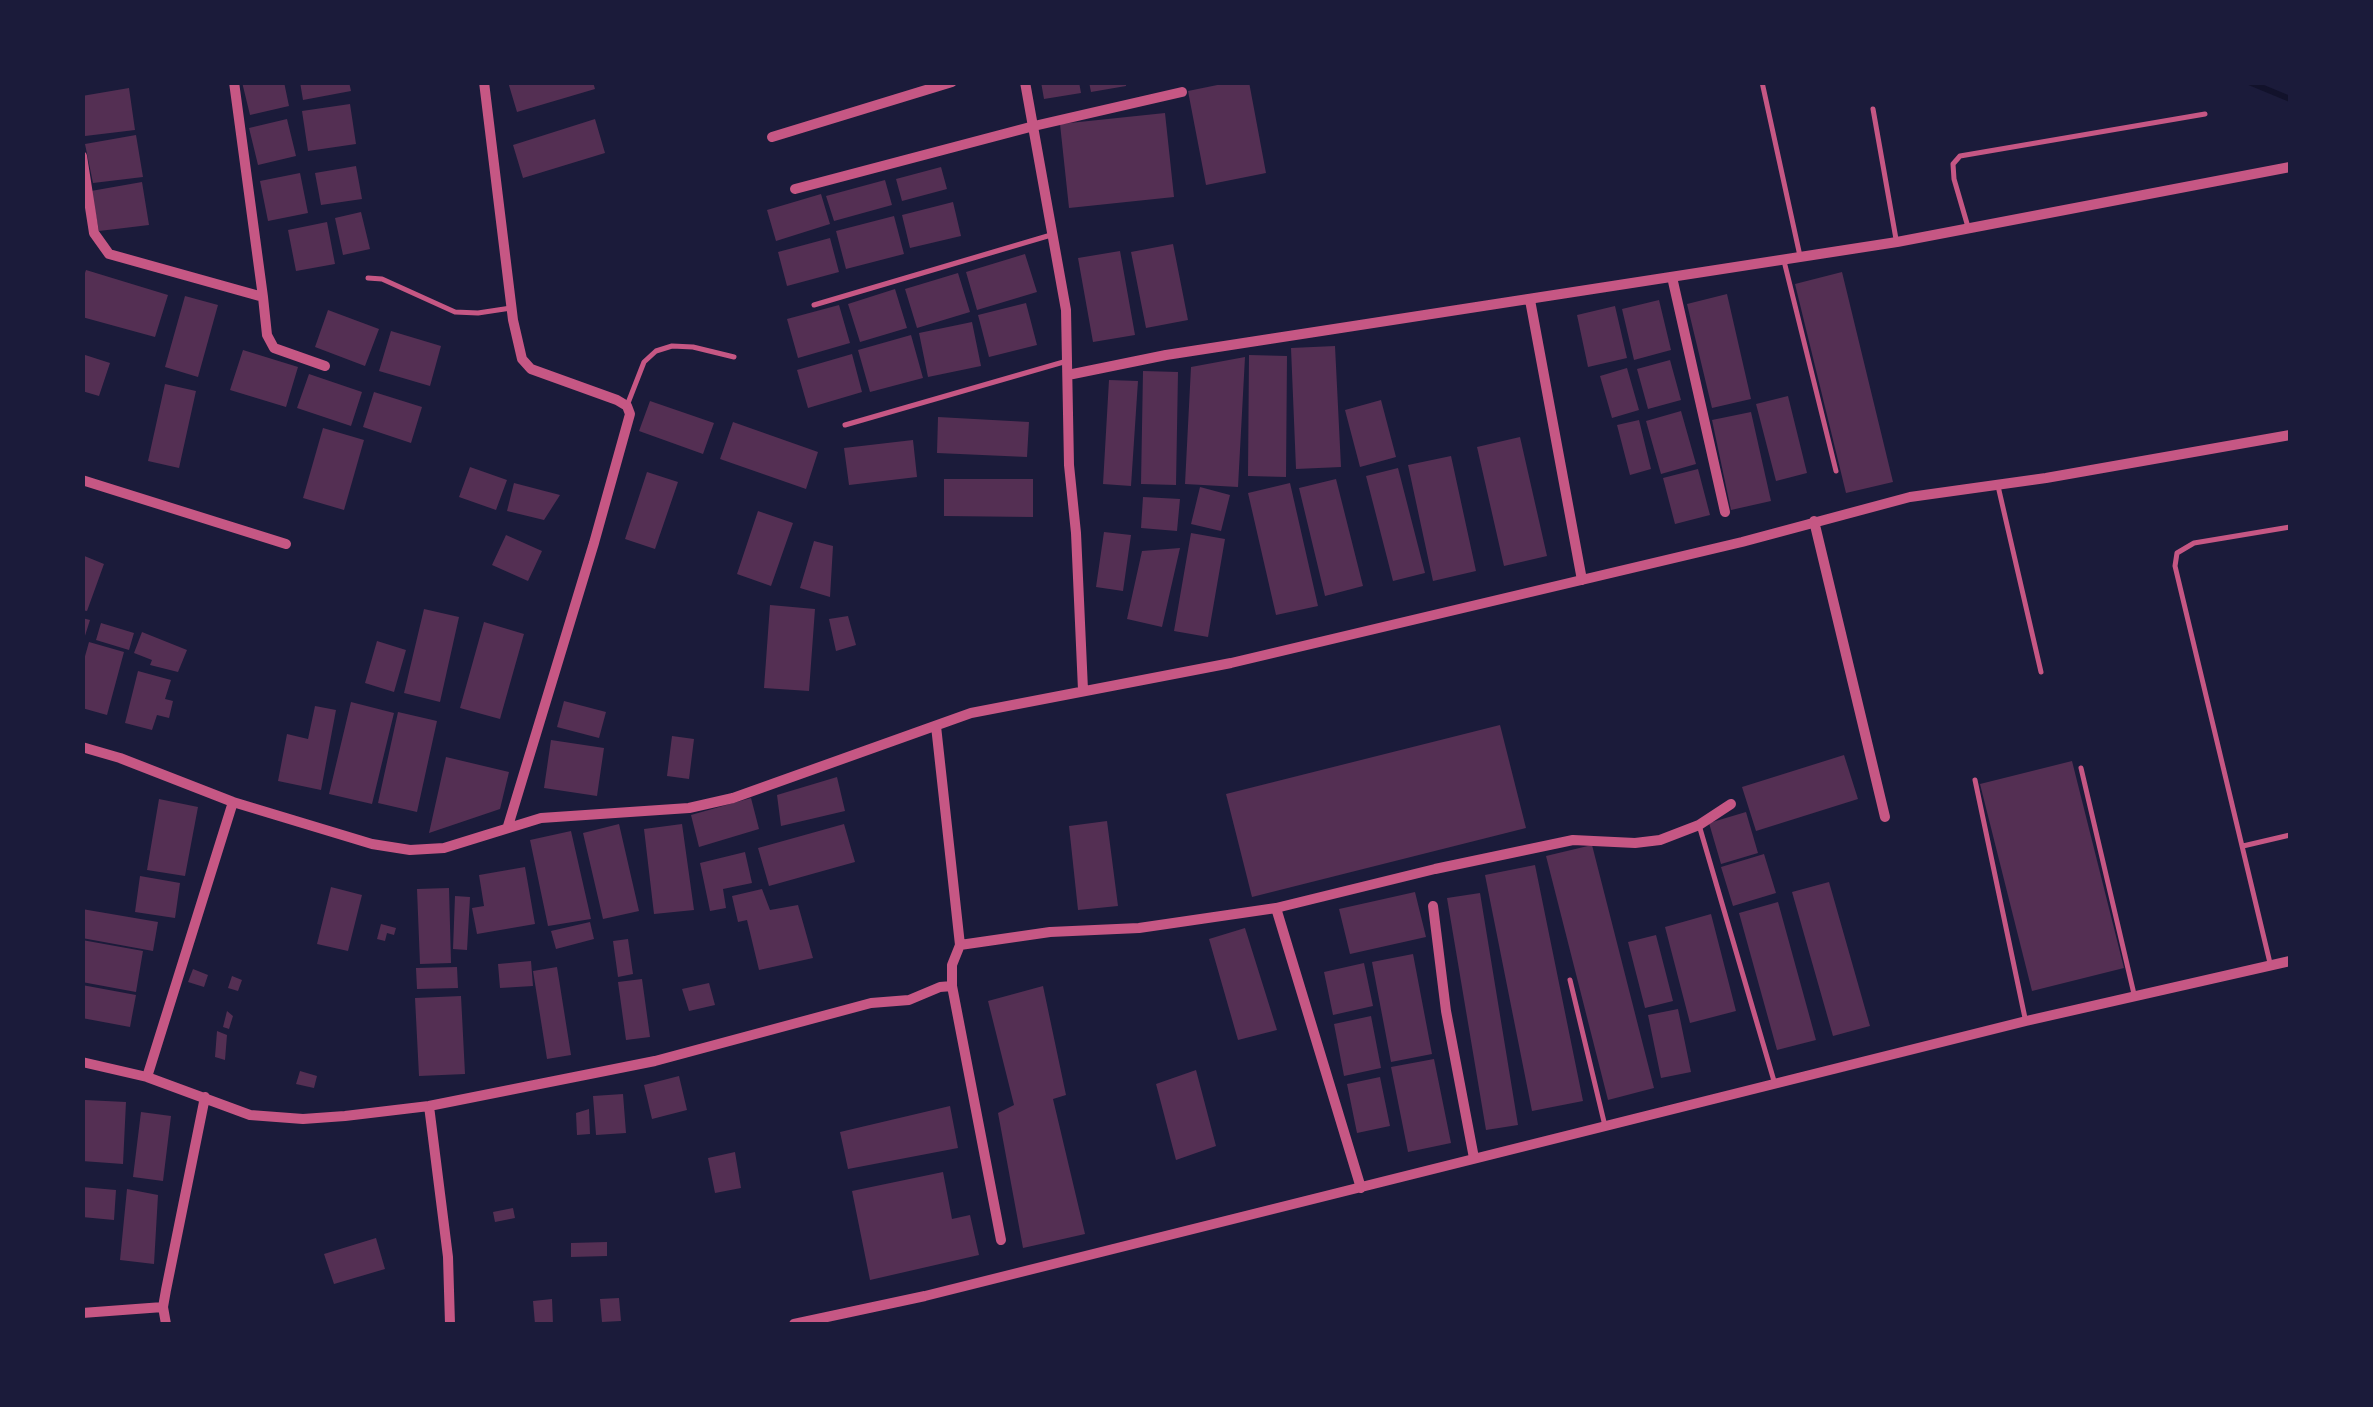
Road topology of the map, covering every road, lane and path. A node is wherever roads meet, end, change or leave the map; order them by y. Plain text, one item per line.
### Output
1 (234, 82) edge
2 (484, 82) edge
3 (952, 82) edge
4 (1025, 82) edge
5 (1762, 82) edge
6 (1182, 92) dead end
7 (1872, 110) dead end
8 (2204, 114) dead end
9 (1034, 126) junction
10 (772, 137) dead end
11 (82, 156) edge
12 (2290, 167) edge
13 (795, 190) dead end
14 (1968, 230) junction
15 (1054, 234) junction
16 (1897, 242) junction
17 (1800, 258) junction
18 (1784, 261) junction
19 (1672, 277) junction
20 (368, 278) dead end
21 (263, 297) junction
22 (1530, 300) junction
23 (814, 306) dead end
24 (511, 308) junction
25 (734, 357) dead end
26 (1068, 361) junction
27 (325, 366) dead end
28 (1068, 375) junction
29 (627, 406) junction
30 (845, 425) dead end
31 (2290, 435) edge
32 (1836, 471) dead end
33 (82, 480) edge
34 (1998, 486) junction
35 (1725, 512) dead end
36 (1814, 522) junction
37 (2290, 527) edge
38 (286, 544) dead end
39 (1582, 580) junction
40 (2041, 672) dead end
41 (1083, 690) junction
42 (936, 726) junction
43 (82, 747) edge
44 (2081, 768) dead end
45 (1976, 780) dead end
46 (233, 802) junction
47 (1732, 804) dead end
48 (1886, 816) dead end
49 (508, 826) junction
50 (1699, 826) junction
51 (2290, 835) edge
52 (2243, 846) junction
53 (1433, 906) dead end
54 (1276, 908) junction
55 (960, 945) junction
56 (2290, 961) edge
57 (2271, 966) junction
58 (1570, 980) dead end
59 (952, 986) junction
60 (2135, 996) junction
61 (2026, 1021) junction
62 (82, 1062) edge
63 (147, 1078) junction
64 (1775, 1083) junction
65 (205, 1097) junction
66 (429, 1106) junction
67 (1605, 1126) junction
68 (1474, 1158) junction
69 (1360, 1188) junction
70 (1000, 1240) dead end
71 (163, 1308) junction
72 (82, 1313) edge
73 (166, 1324) edge
74 (450, 1324) edge
75 (794, 1324) edge

1 - 21 street
2 - 24 street
3 - 10 street
4 - 9 street
5 - 17 lane
6 - 9 street
7 - 16 lane
8 - 14 lane
9 - 13 street
9 - 15 street
11 - 21 street
12 - 14 street
14 - 16 street
15 - 23 lane
15 - 26 street
16 - 17 street
17 - 18 street
18 - 19 street
18 - 32 lane
19 - 22 street
19 - 35 street
20 - 24 lane
21 - 27 street
22 - 28 street
22 - 39 street
24 - 29 street
25 - 29 lane
26 - 28 street
26 - 30 lane
28 - 41 street
29 - 49 street
31 - 34 street
33 - 38 street
34 - 36 street
34 - 40 lane
36 - 39 street
36 - 48 street
37 - 52 lane
39 - 41 street
41 - 42 street
42 - 49 street
42 - 55 street
43 - 46 street
44 - 60 lane
45 - 61 lane
46 - 49 street
46 - 63 street
47 - 50 street
50 - 54 street
50 - 64 lane
51 - 52 lane
52 - 57 lane
53 - 68 street
54 - 55 street
54 - 69 street
55 - 59 street
56 - 57 street
57 - 60 street
58 - 67 lane
59 - 66 street
59 - 70 street
60 - 61 street
61 - 64 street
62 - 63 street
63 - 65 street
64 - 67 street
65 - 66 street
65 - 71 street
66 - 74 street
67 - 68 street
68 - 69 street
69 - 75 street
71 - 72 street
71 - 73 street

